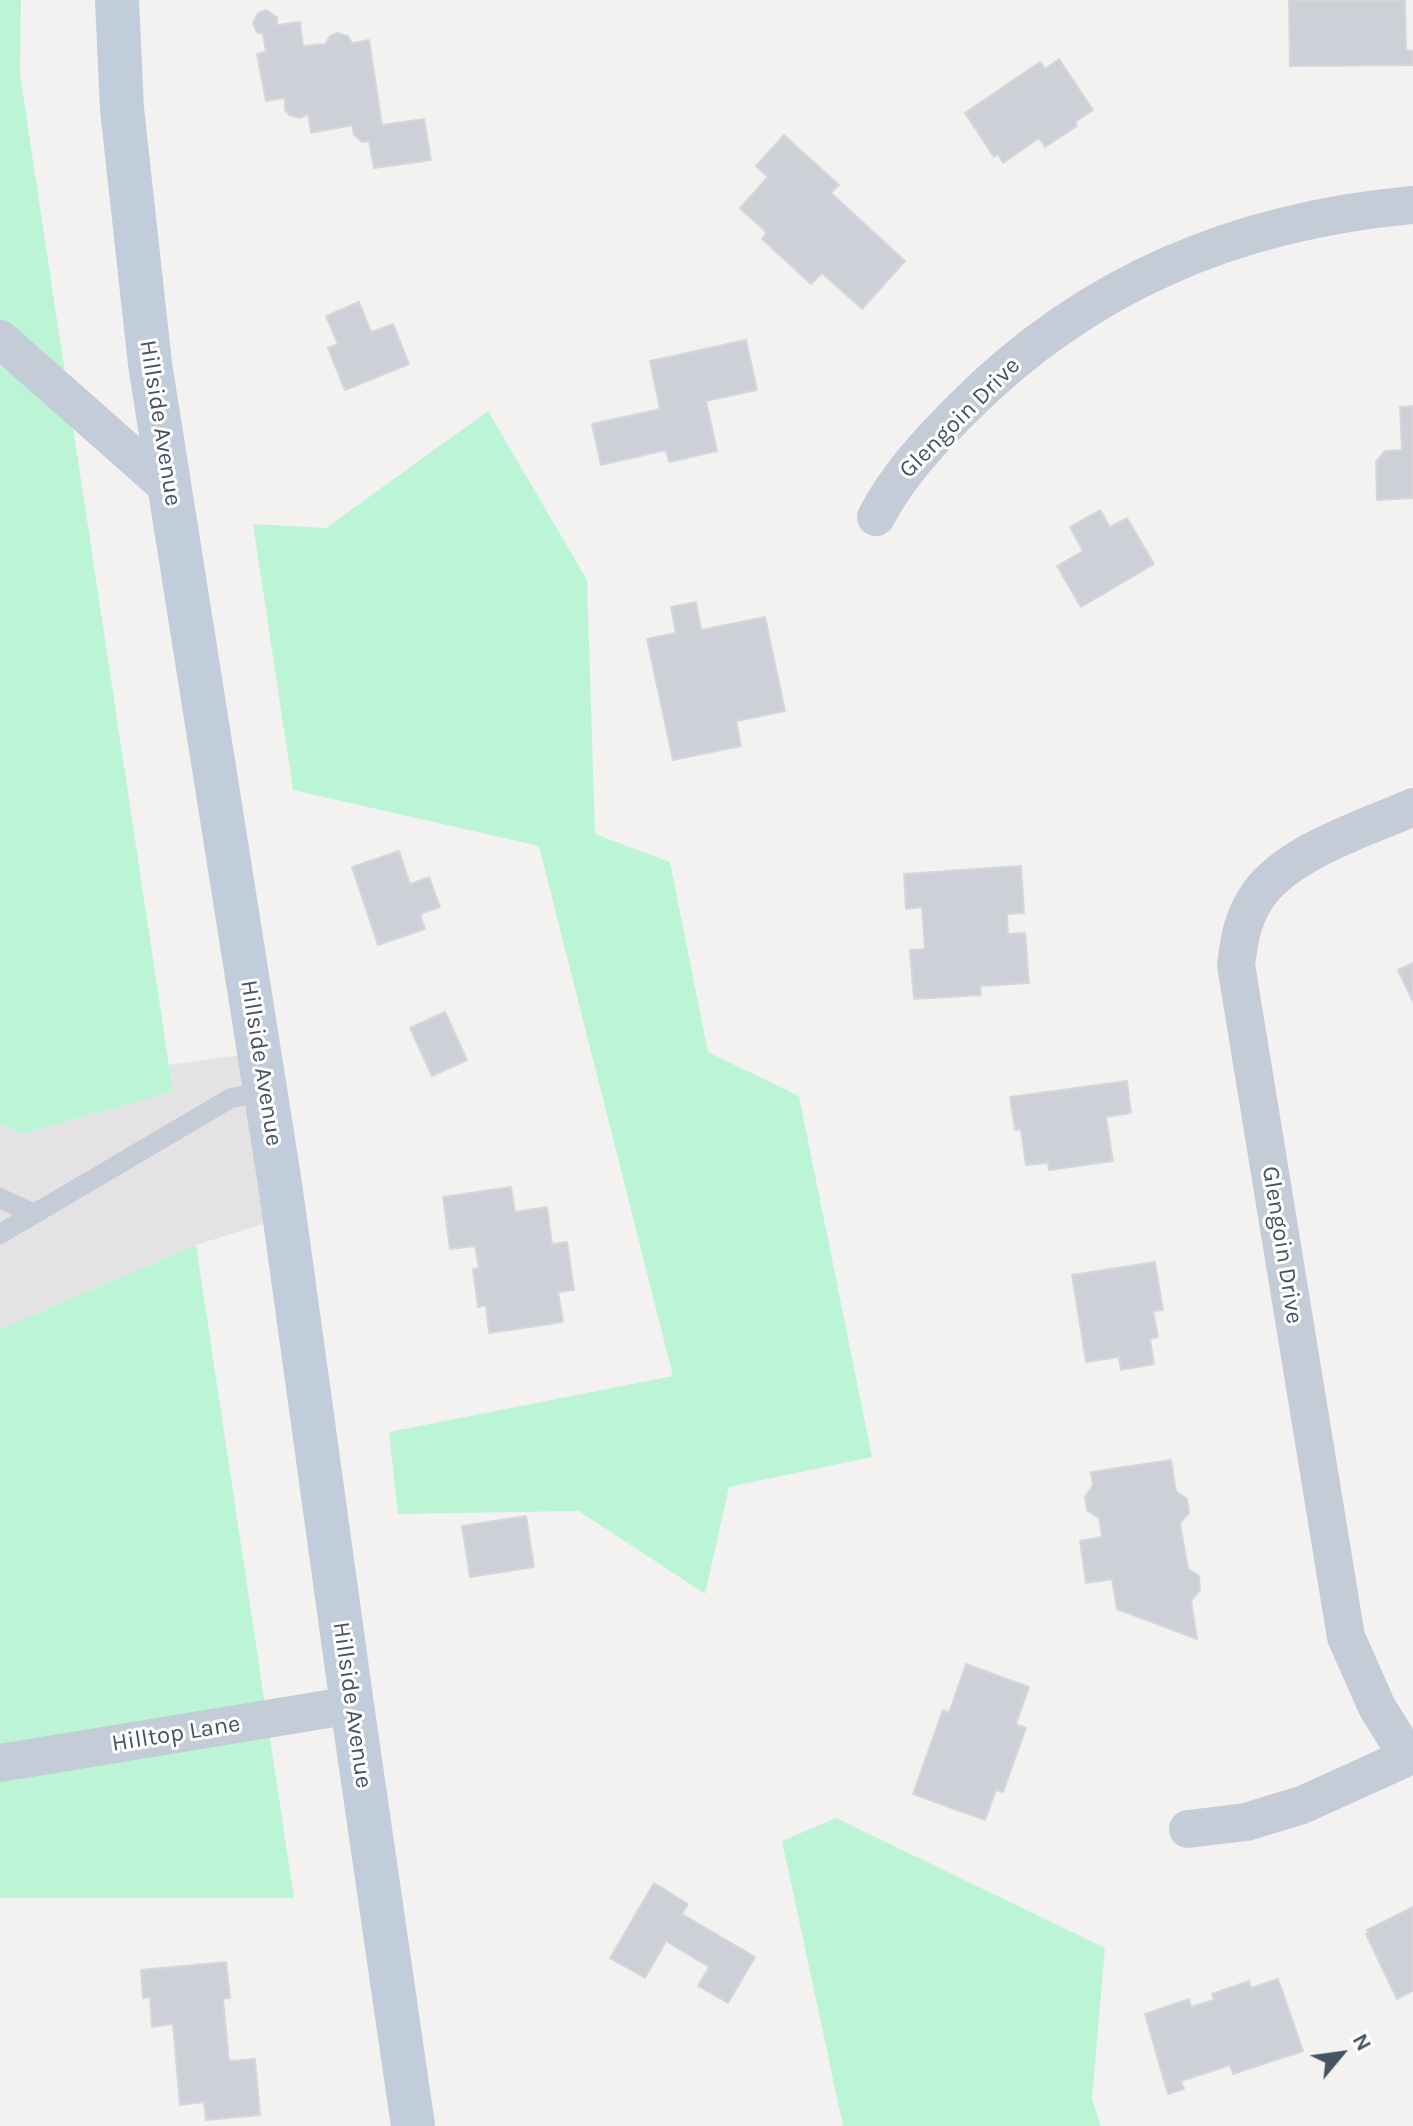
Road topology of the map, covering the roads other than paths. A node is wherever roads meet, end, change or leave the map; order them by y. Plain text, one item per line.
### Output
1 (117, 0) edge
2 (1413, 205) edge
3 (0, 339) edge
4 (170, 489) junction
5 (876, 517) dead end
6 (1413, 807) edge
7 (266, 1092) junction
8 (0, 1198) edge
9 (34, 1214) junction
10 (0, 1234) edge
11 (352, 1705) junction
12 (1411, 1756) edge
13 (0, 1763) edge
14 (1188, 1829) dead end
15 (413, 2126) edge

1 - 4 main road, Hillside Avenue
2 - 5 street, Glengoin Drive
3 - 4 street
4 - 7 main road, Hillside Avenue
6 - 12 street, Glengoin Drive
7 - 9 lane
7 - 11 main road, Hillside Avenue
8 - 9 lane
9 - 10 lane
11 - 13 street, Hilltop Lane
11 - 15 main road, Hillside Avenue
12 - 14 street

